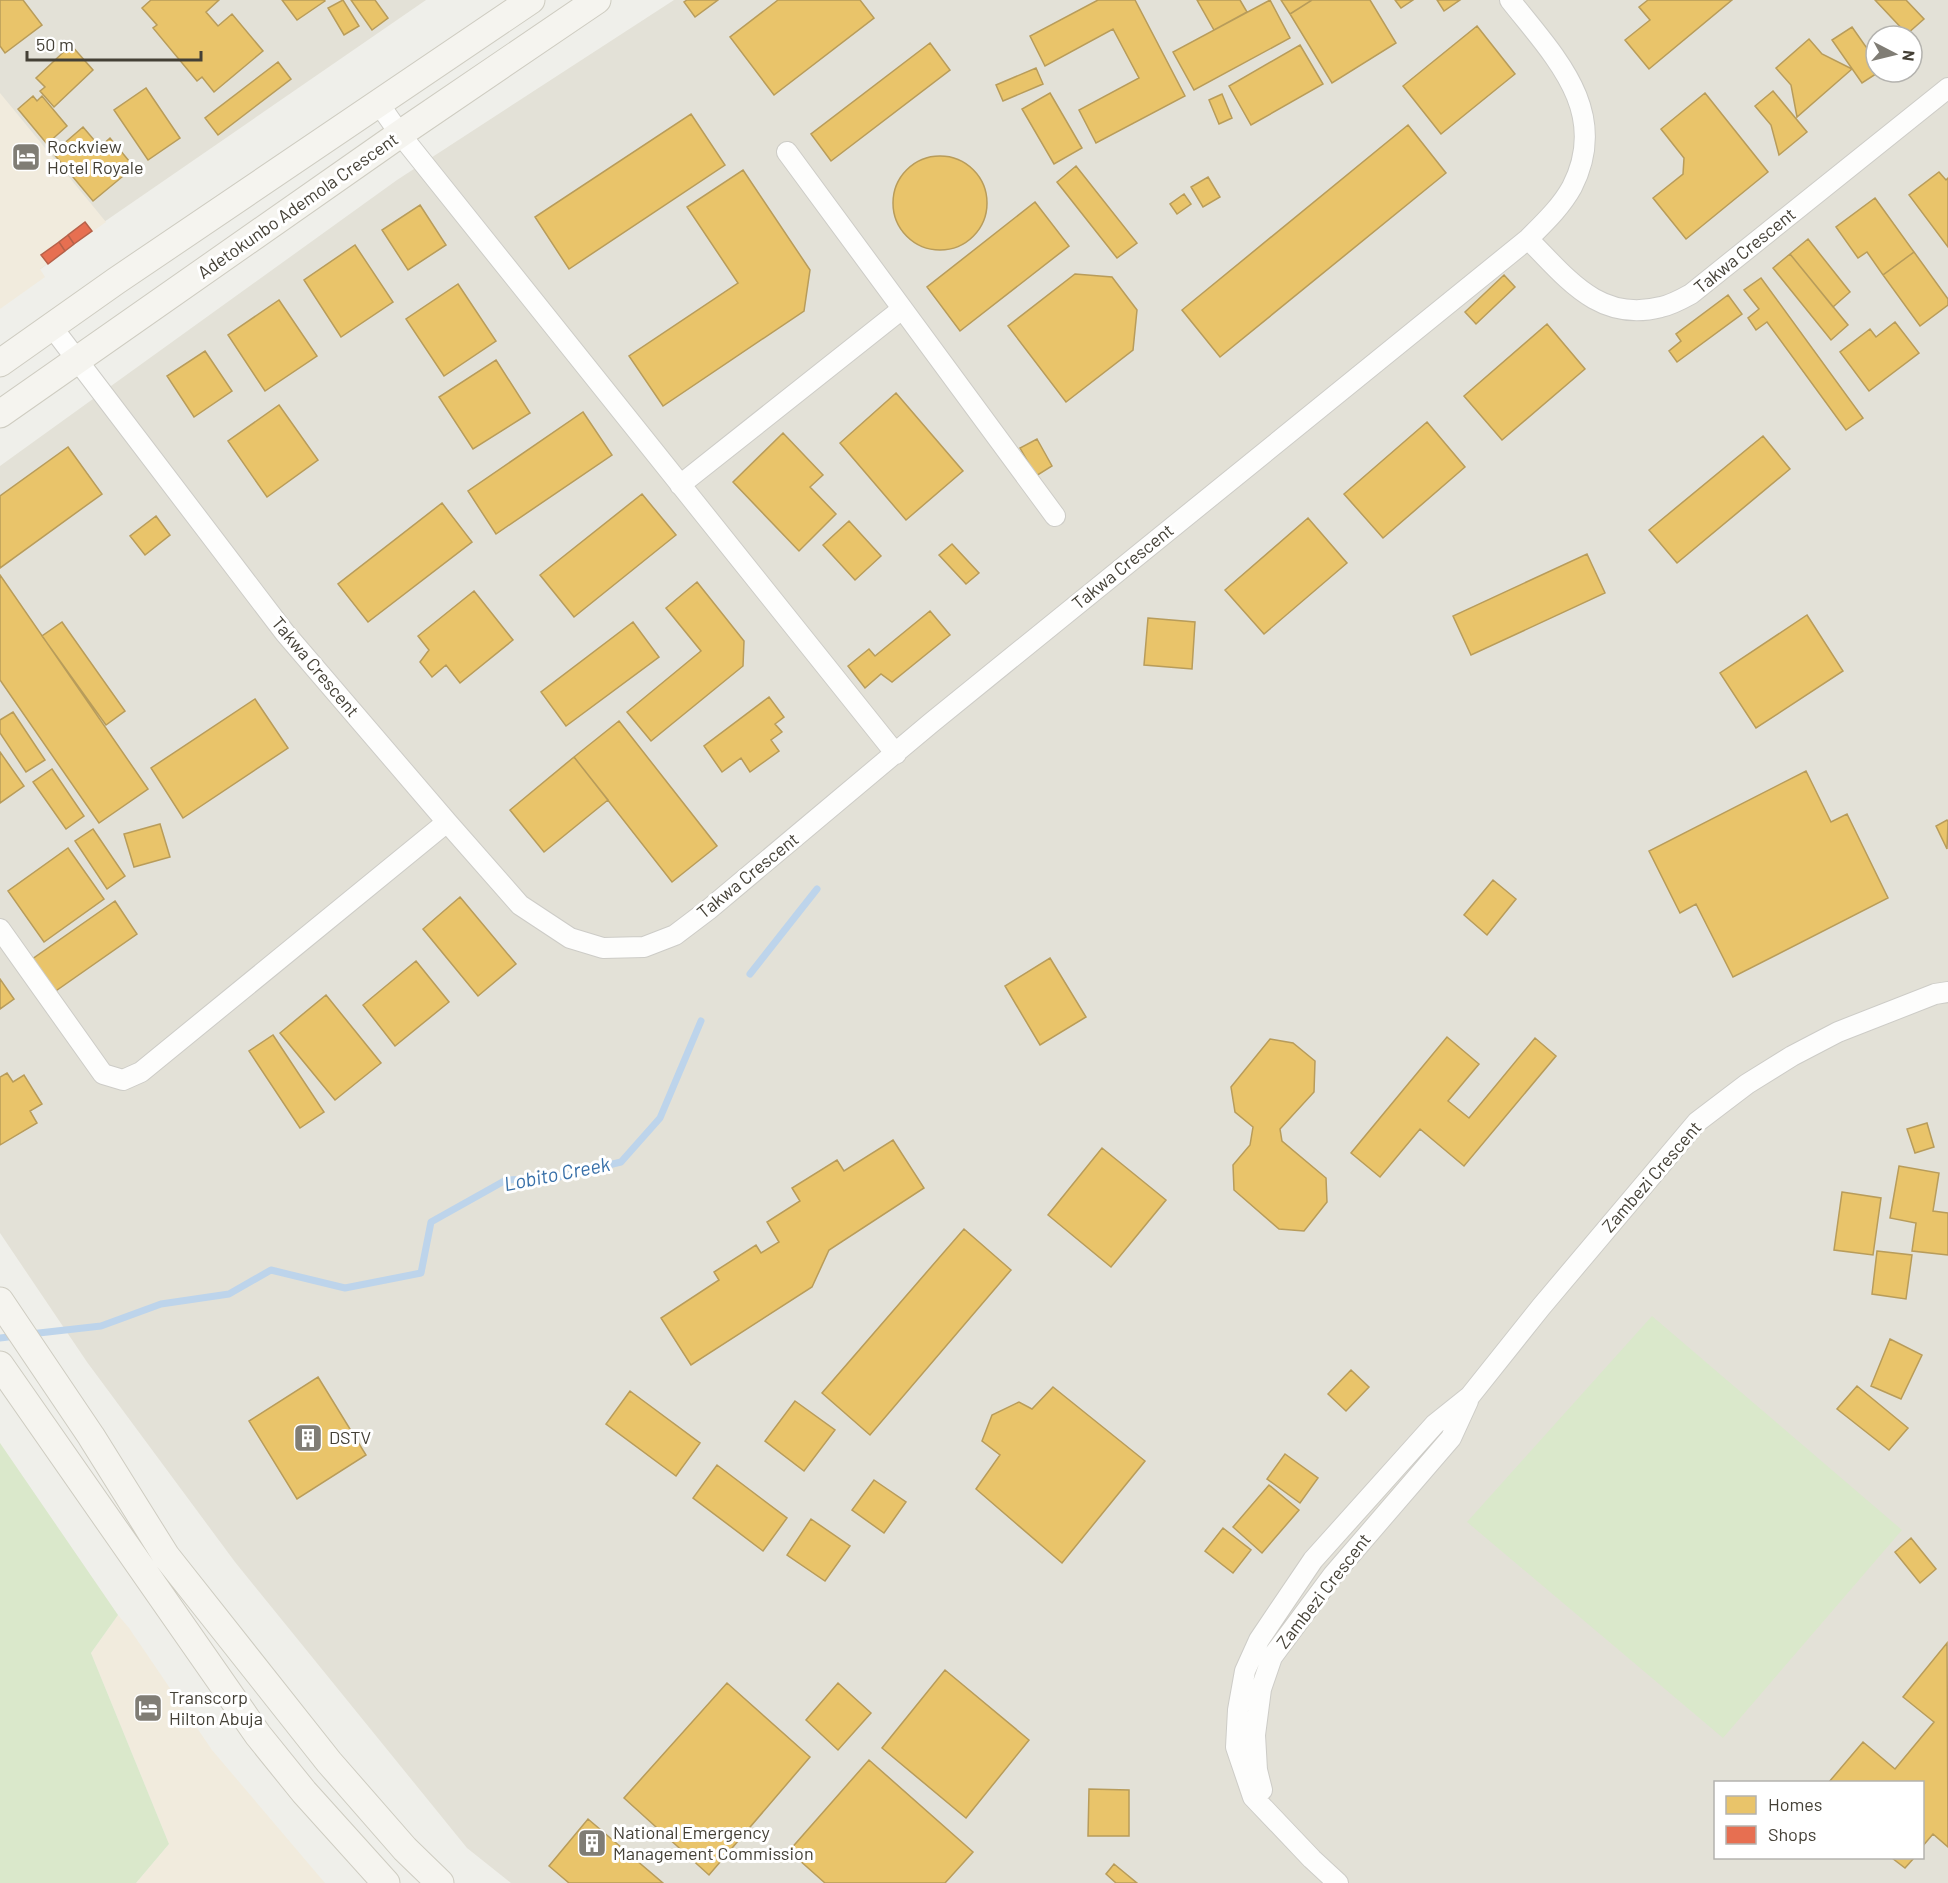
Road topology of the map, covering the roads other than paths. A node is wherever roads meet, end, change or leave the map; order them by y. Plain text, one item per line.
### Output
1 (531, 0) edge
2 (597, 0) edge
3 (1510, 0) edge
4 (1948, 88) edge
5 (379, 104) junction
6 (400, 134) junction
7 (787, 152) dead end
8 (1528, 239) junction
9 (902, 309) junction
10 (52, 327) junction
11 (77, 360) junction
12 (0, 363) edge
13 (0, 414) edge
14 (680, 485) junction
15 (1055, 516) dead end
16 (896, 754) junction
17 (447, 822) junction
18 (0, 929) edge
19 (1948, 992) edge
20 (0, 1301) edge
21 (0, 1365) edge
22 (386, 1883) edge
23 (440, 1883) edge
24 (1338, 1883) edge

1 - 5 main road, Adetokunbo Ademola Crescent
2 - 6 main road, Adetokunbo Ademola Crescent
3 - 8 street, Takwa Crescent
4 - 8 street, Takwa Crescent
5 - 6 street
5 - 10 main road, Adetokunbo Ademola Crescent
6 - 11 main road, Adetokunbo Ademola Crescent
6 - 14 street
7 - 9 street
8 - 16 street, Takwa Crescent
9 - 14 street
9 - 15 street
10 - 11 street, Takwa Crescent
10 - 12 main road, Adetokunbo Ademola Crescent
11 - 13 main road, Adetokunbo Ademola Crescent
11 - 17 street, Takwa Crescent
14 - 16 street
16 - 17 street, Takwa Crescent
17 - 18 street
19 - 24 street, Zambezi Crescent
20 - 23 main road
21 - 22 main road

